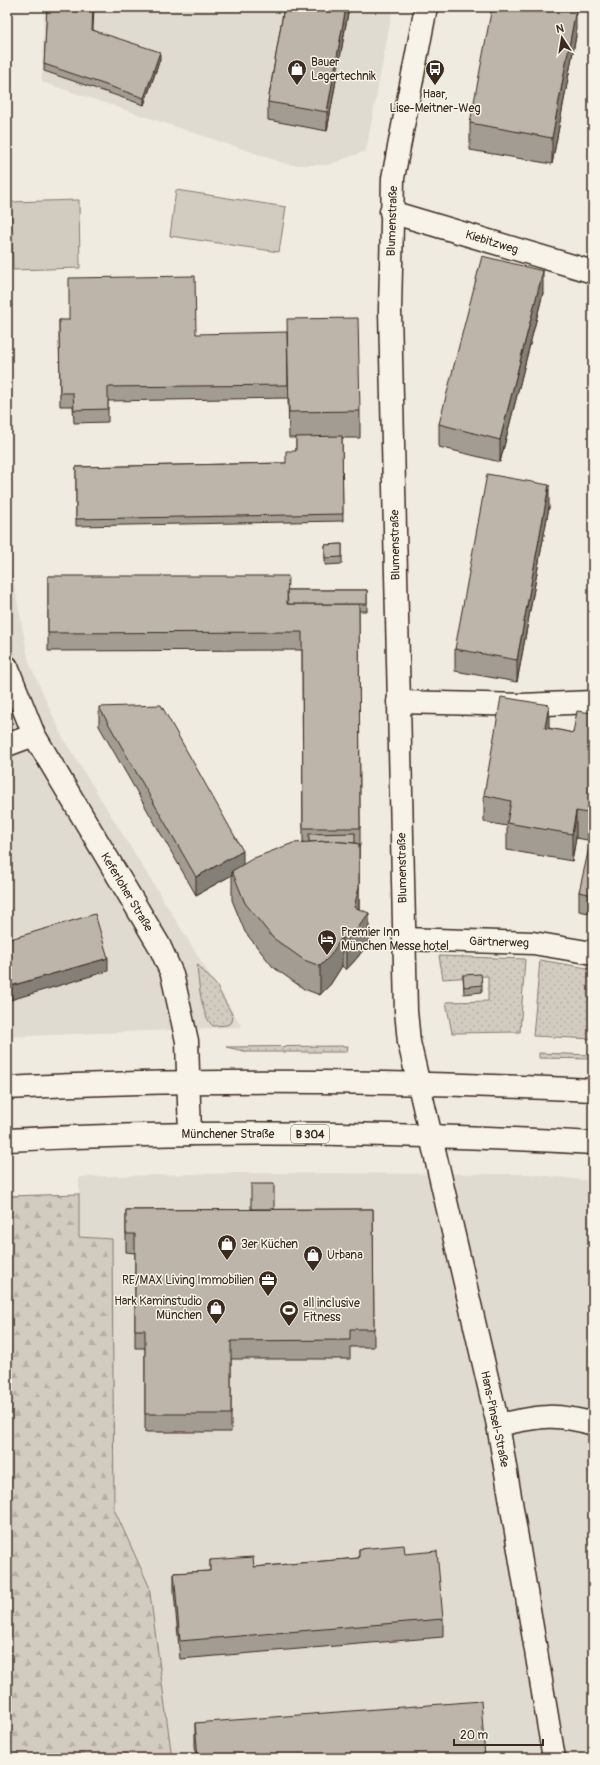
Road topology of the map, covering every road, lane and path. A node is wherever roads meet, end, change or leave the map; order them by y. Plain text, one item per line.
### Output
1 (426, 7) edge
2 (392, 212) junction
3 (593, 272) edge
4 (7, 667) edge
5 (398, 702) junction
6 (593, 702) edge
7 (34, 735) junction
8 (7, 745) edge
9 (404, 939) junction
10 (593, 953) edge
11 (189, 1082) junction
12 (419, 1084) junction
13 (7, 1088) edge
14 (593, 1090) edge
15 (190, 1134) junction
16 (430, 1136) junction
17 (7, 1140) edge
18 (593, 1143) edge
19 (498, 1424) junction
20 (593, 1424) edge
21 (554, 1758) edge

1 - 2 street, Blumenstraße
2 - 3 street, Kiebitzweg
2 - 5 street, Blumenstraße
4 - 7 street, Keferloher Straße
5 - 6 street
5 - 9 street, Blumenstraße
7 - 8 street
7 - 11 street, Keferloher Straße
9 - 10 street, Gärtnerweg
9 - 12 street, Blumenstraße
11 - 12 street
11 - 13 street
11 - 15 street, Keferloher Straße
12 - 14 street
12 - 16 street, Hans-Pinsel-Straße
15 - 16 street, Münchener Straße / B 304
15 - 17 street, Münchener Straße / B 304
16 - 18 street, Münchener Straße / B 304
16 - 19 street, Hans-Pinsel-Straße
19 - 20 street
19 - 21 street, Hans-Pinsel-Straße

